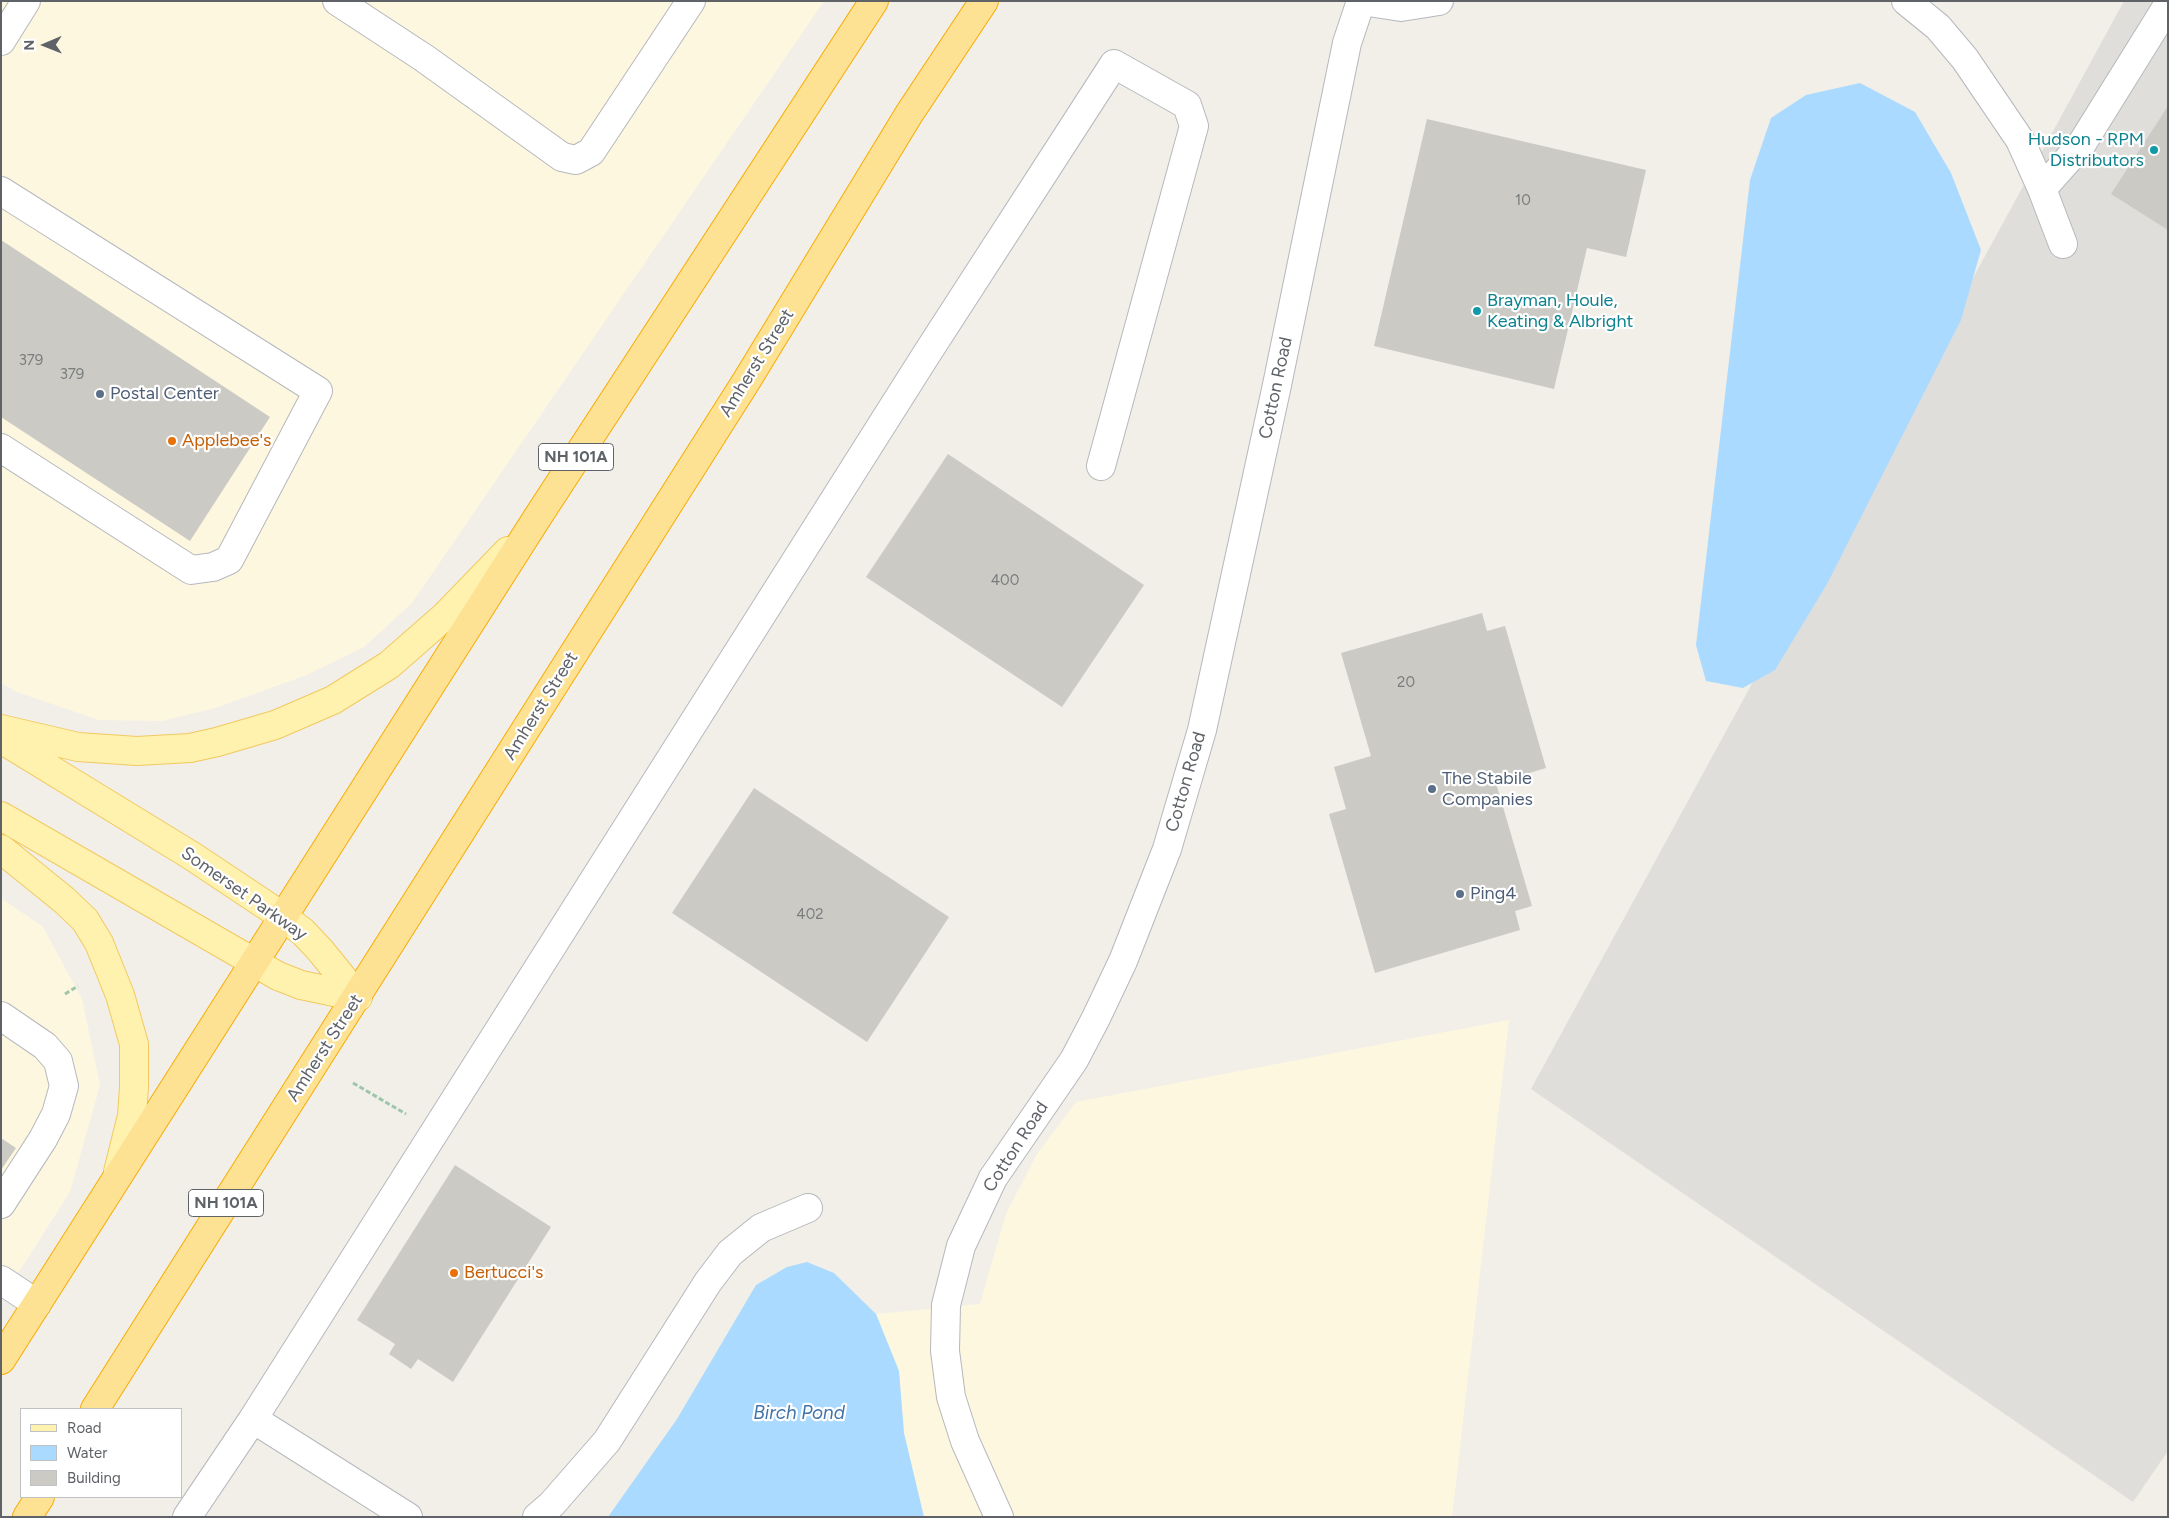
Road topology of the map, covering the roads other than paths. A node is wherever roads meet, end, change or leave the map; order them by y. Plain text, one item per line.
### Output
1 (26, 1) edge
2 (692, 1) edge
3 (874, 1) edge
4 (984, 1) edge
5 (1361, 1) edge
6 (1439, 1) edge
7 (1906, 1) edge
8 (346, 4) edge
9 (2168, 5) edge
10 (1, 41) edge
11 (2042, 189) junction
12 (1, 191) edge
13 (2063, 244) dead end
14 (1, 448) edge
15 (1101, 466) dead end
16 (537, 518) junction
17 (1, 729) edge
18 (1, 739) edge
19 (1, 816) edge
20 (1, 849) edge
21 (282, 916) junction
22 (253, 962) junction
23 (358, 997) junction
24 (1, 1016) edge
25 (118, 1174) junction
26 (1, 1204) edge
27 (808, 1208) dead end
28 (1, 1280) edge
29 (37, 1304) junction
30 (1, 1360) edge
31 (96, 1408) edge
32 (253, 1419) junction
33 (39, 1498) edge
34 (27, 1517) edge
35 (187, 1517) edge
36 (408, 1517) edge
37 (537, 1517) edge
38 (999, 1517) edge

1 - 10 street
2 - 8 street
3 - 16 highway, NH 101A
4 - 23 highway, Amherst Street / NH 101A
5 - 6 street
5 - 38 street, Cotton Road
7 - 11 street
9 - 11 street
11 - 13 street
12 - 14 street
15 - 32 street
16 - 17 main road
16 - 21 highway, NH 101A
18 - 21 main road, Somerset Parkway
19 - 22 main road
20 - 25 main road
21 - 22 highway, NH 101A
21 - 23 main road, Somerset Parkway
22 - 23 main road
22 - 25 highway, NH 101A
23 - 31 highway, Amherst Street / NH 101A
24 - 26 street
25 - 29 highway, NH 101A
27 - 37 street
28 - 29 street
29 - 30 highway, NH 101A
32 - 35 street
32 - 36 street
33 - 34 highway

